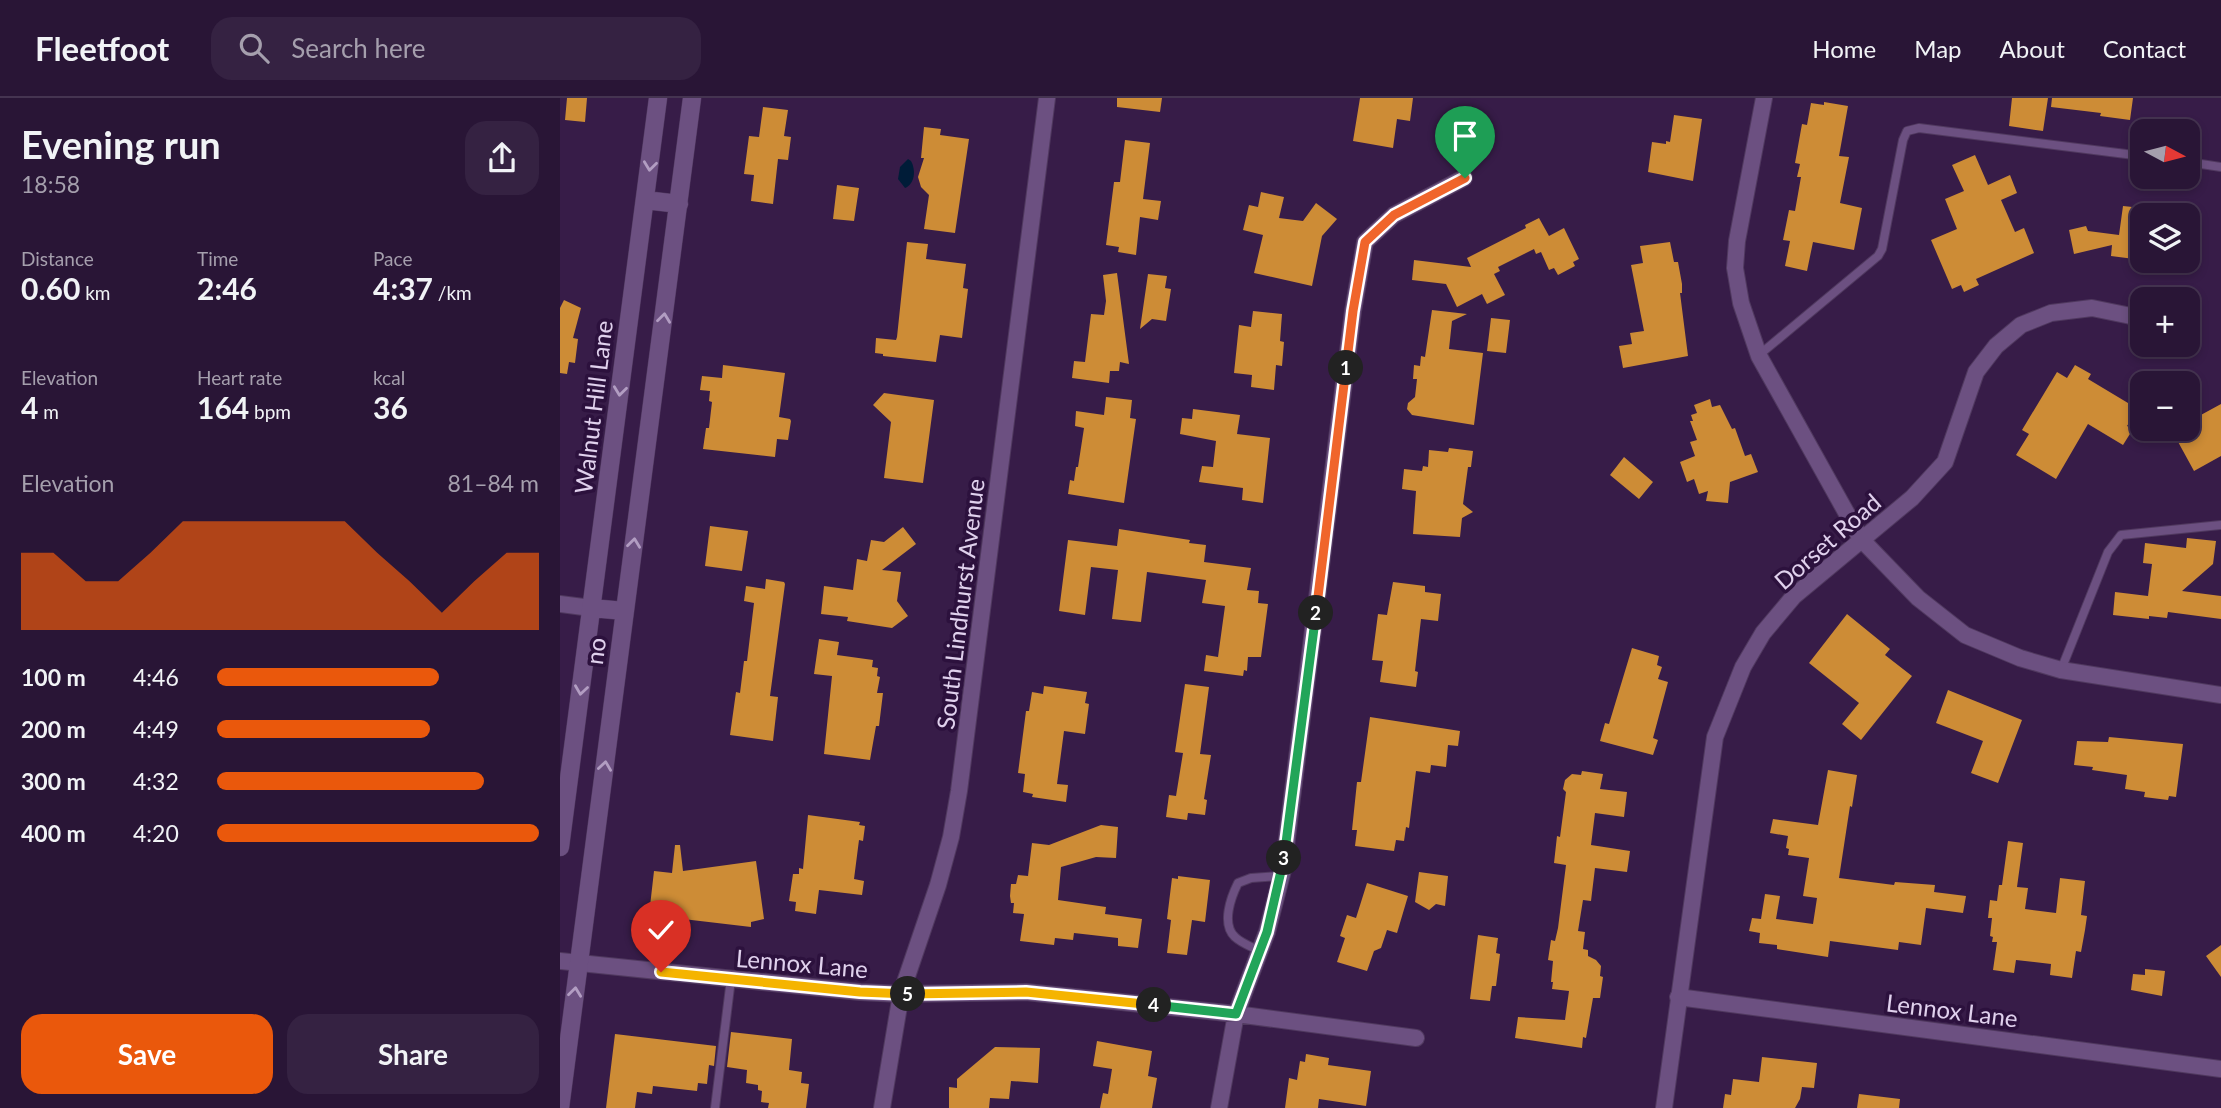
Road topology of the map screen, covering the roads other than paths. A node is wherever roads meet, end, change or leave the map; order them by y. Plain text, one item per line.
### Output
1 (658, 98) edge
2 (692, 98) edge
3 (1047, 98) edge
4 (1764, 98) edge
5 (2130, 154) edge
6 (2200, 164) edge
7 (2221, 167) edge
8 (1465, 178) dead end
9 (645, 200) junction
10 (678, 204) junction
11 (2130, 316) edge
12 (1759, 355) junction
13 (2221, 525) edge
14 (1861, 539) junction
15 (560, 604) edge
16 (591, 608) junction
17 (625, 611) junction
18 (2061, 670) junction
19 (2221, 695) edge
20 (560, 847) edge
21 (1281, 876) junction
22 (1260, 951) junction
23 (560, 961) edge
24 (579, 963) junction
25 (731, 979) junction
26 (901, 994) junction
27 (1678, 997) junction
28 (1236, 1014) junction
29 (1416, 1038) dead end
30 (2221, 1069) edge
31 (560, 1108) edge
32 (715, 1108) edge
33 (882, 1108) edge
34 (1219, 1108) edge
35 (1664, 1108) edge

1 -> 9 main road, Walnut Hill Lane
2 - 10 main road
3 - 26 street, South Lindhurst Avenue
4 - 12 street
5 - 12 lane
6 - 7 lane
8 - 21 street
9 - 10 main road
9 -> 16 main road, Walnut Hill Lane
17 -> 10 main road
11 - 14 street, Dorset Road
12 - 14 street
13 - 18 lane
14 - 18 street
14 - 27 street, Dorset Road
15 - 16 street
16 - 17 main road
16 -> 20 main road, Walnut Hill Lane
24 -> 17 main road, no
18 - 19 street
21 - 22 street
21 - 22 lane
22 - 28 street
23 - 24 street, Lennox Lane
24 - 25 street, Lennox Lane
31 -> 24 main road
25 - 26 street, Lennox Lane
25 - 32 lane
26 - 28 street, Lennox Lane
26 - 33 street, South Lindhurst Avenue
27 - 30 street, Lennox Lane
27 - 35 street, Dorset Road
28 - 29 street, Lennox Lane
28 - 34 street

